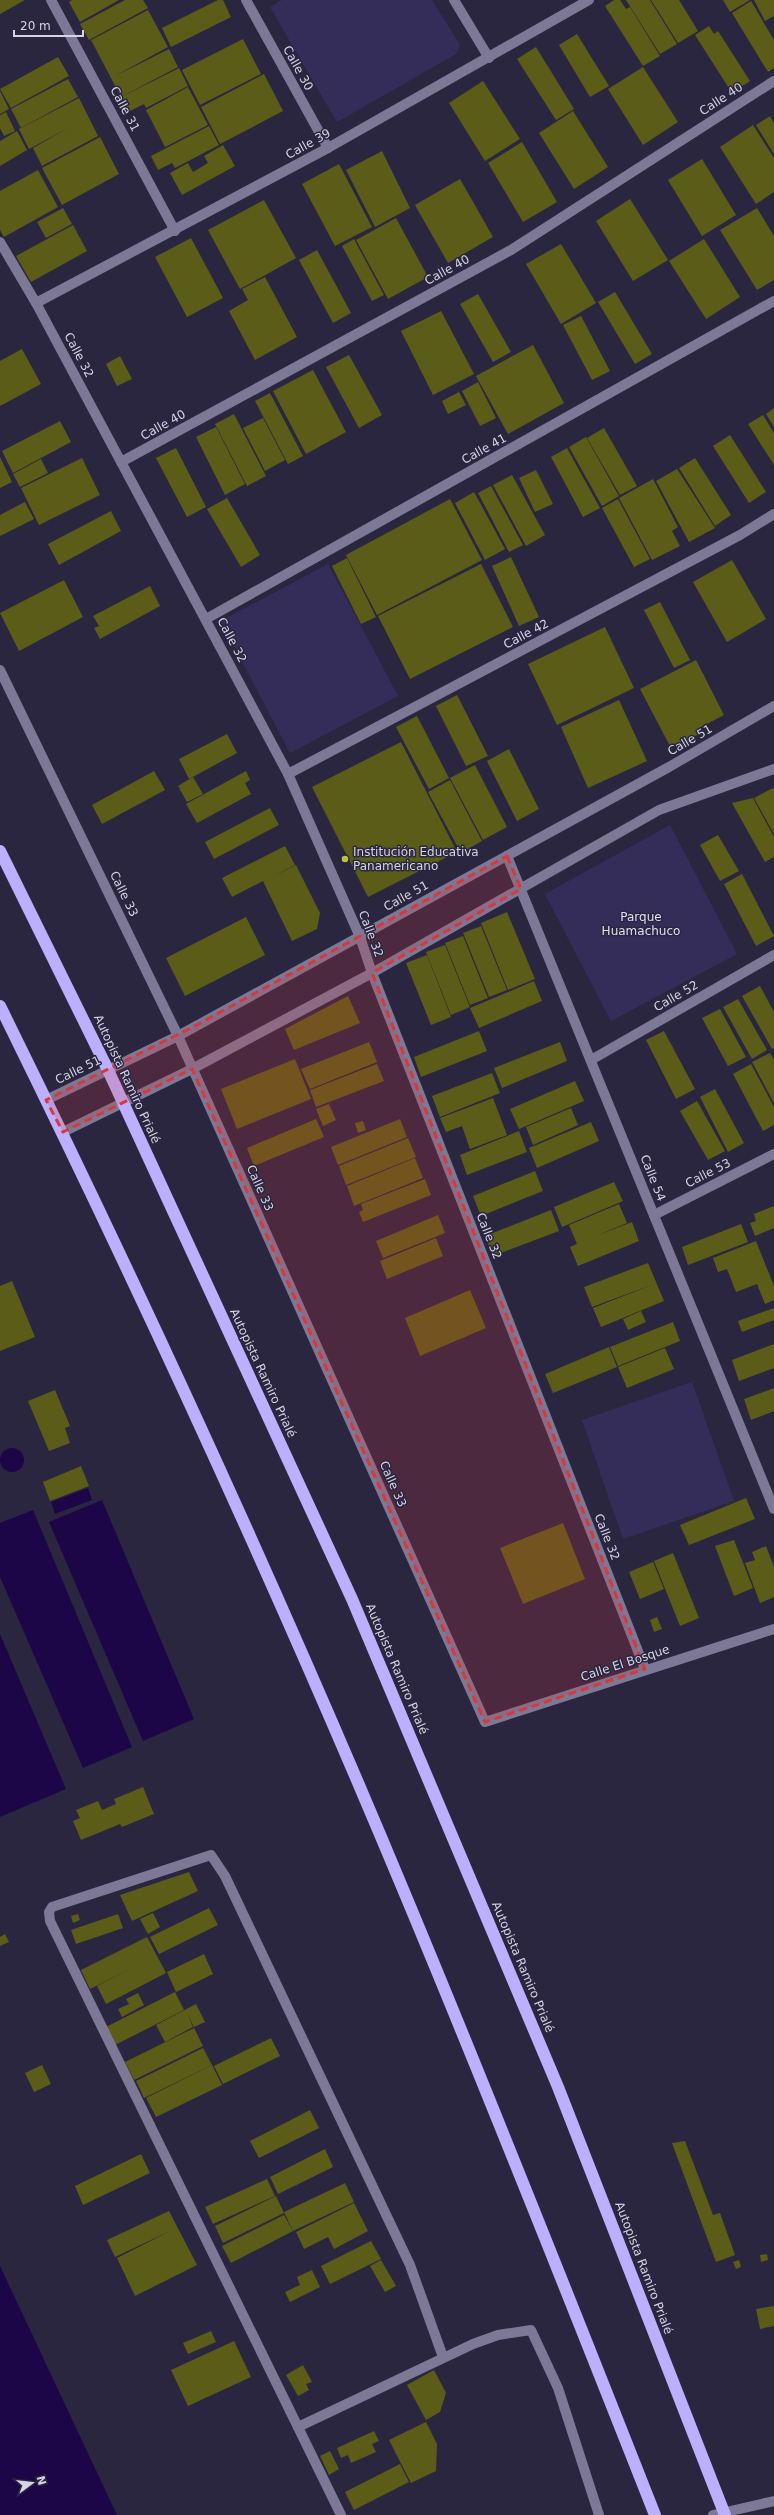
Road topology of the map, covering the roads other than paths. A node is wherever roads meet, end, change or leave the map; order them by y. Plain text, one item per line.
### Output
1 (51, 0) edge
2 (246, 0) edge
3 (454, 0) edge
4 (589, 0) edge
5 (489, 58) junction
6 (774, 81) edge
7 (328, 148) junction
8 (175, 231) junction
9 (0, 242) edge
10 (774, 301) edge
11 (36, 303) junction
12 (121, 462) junction
13 (774, 514) edge
14 (206, 618) junction
15 (0, 670) edge
16 (774, 706) edge
17 (774, 769) edge
18 (288, 774) junction
19 (0, 852) edge
20 (507, 856) junction
21 (521, 889) junction
22 (360, 937) junction
23 (774, 955) edge
24 (372, 973) junction
25 (0, 1006) edge
26 (178, 1036) junction
27 (590, 1060) junction
28 (192, 1068) junction
29 (108, 1070) junction
30 (46, 1100) junction
31 (123, 1103) junction
32 (63, 1132) junction
33 (774, 1154) edge
34 (654, 1215) junction
35 (774, 1509) edge
36 (774, 1629) edge
37 (646, 1669) junction
38 (485, 1722) joint
39 (444, 2357) junction
40 (298, 2427) junction
41 (774, 2501) edge
42 (721, 2514) edge
43 (341, 2515) edge
44 (599, 2515) edge
45 (655, 2515) edge

1 - 8 street, Calle 31
2 - 7 street, Calle 30
3 - 5 street
4 - 5 street, Calle 39
5 - 7 street, Calle 39
6 - 12 street, Calle 40
7 - 8 street, Calle 39
8 - 11 street, Calle 39
9 - 11 street, Calle 32
10 - 14 street, Calle 41
11 - 12 street, Calle 32
12 - 14 street, Calle 32
13 - 18 street, Calle 42
14 - 18 street, Calle 32
15 - 26 street, Calle 33
16 - 20 street, Calle 51
17 - 21 street
18 - 22 street, Calle 32
19 - 29 highway, Autopista Ramiro Prialé
20 - 21 street, Calle 54
20 - 22 street, Calle 51
21 - 24 street
21 - 27 street, Calle 54
22 - 24 street, Calle 32
22 - 26 street, Calle 51
23 - 27 street, Calle 52
24 - 28 street
24 - 37 street, Calle 32
25 - 30 highway
26 - 28 street, Calle 33
26 - 29 street, Calle 51
27 - 34 street, Calle 54
28 - 31 street
28 - 38 street, Calle 33
29 - 30 street, Calle 51
29 - 31 highway, Autopista Ramiro Prialé
30 - 32 highway
31 - 32 street
31 - 42 highway, Autopista Ramiro Prialé
32 - 45 highway
33 - 34 street, Calle 53
34 - 35 street, Calle 54
36 - 37 street, Calle El Bosque
37 - 38 street, Calle El Bosque
39 - 40 street
39 - 40 street
39 - 44 street
40 - 43 street
41 - 42 street

